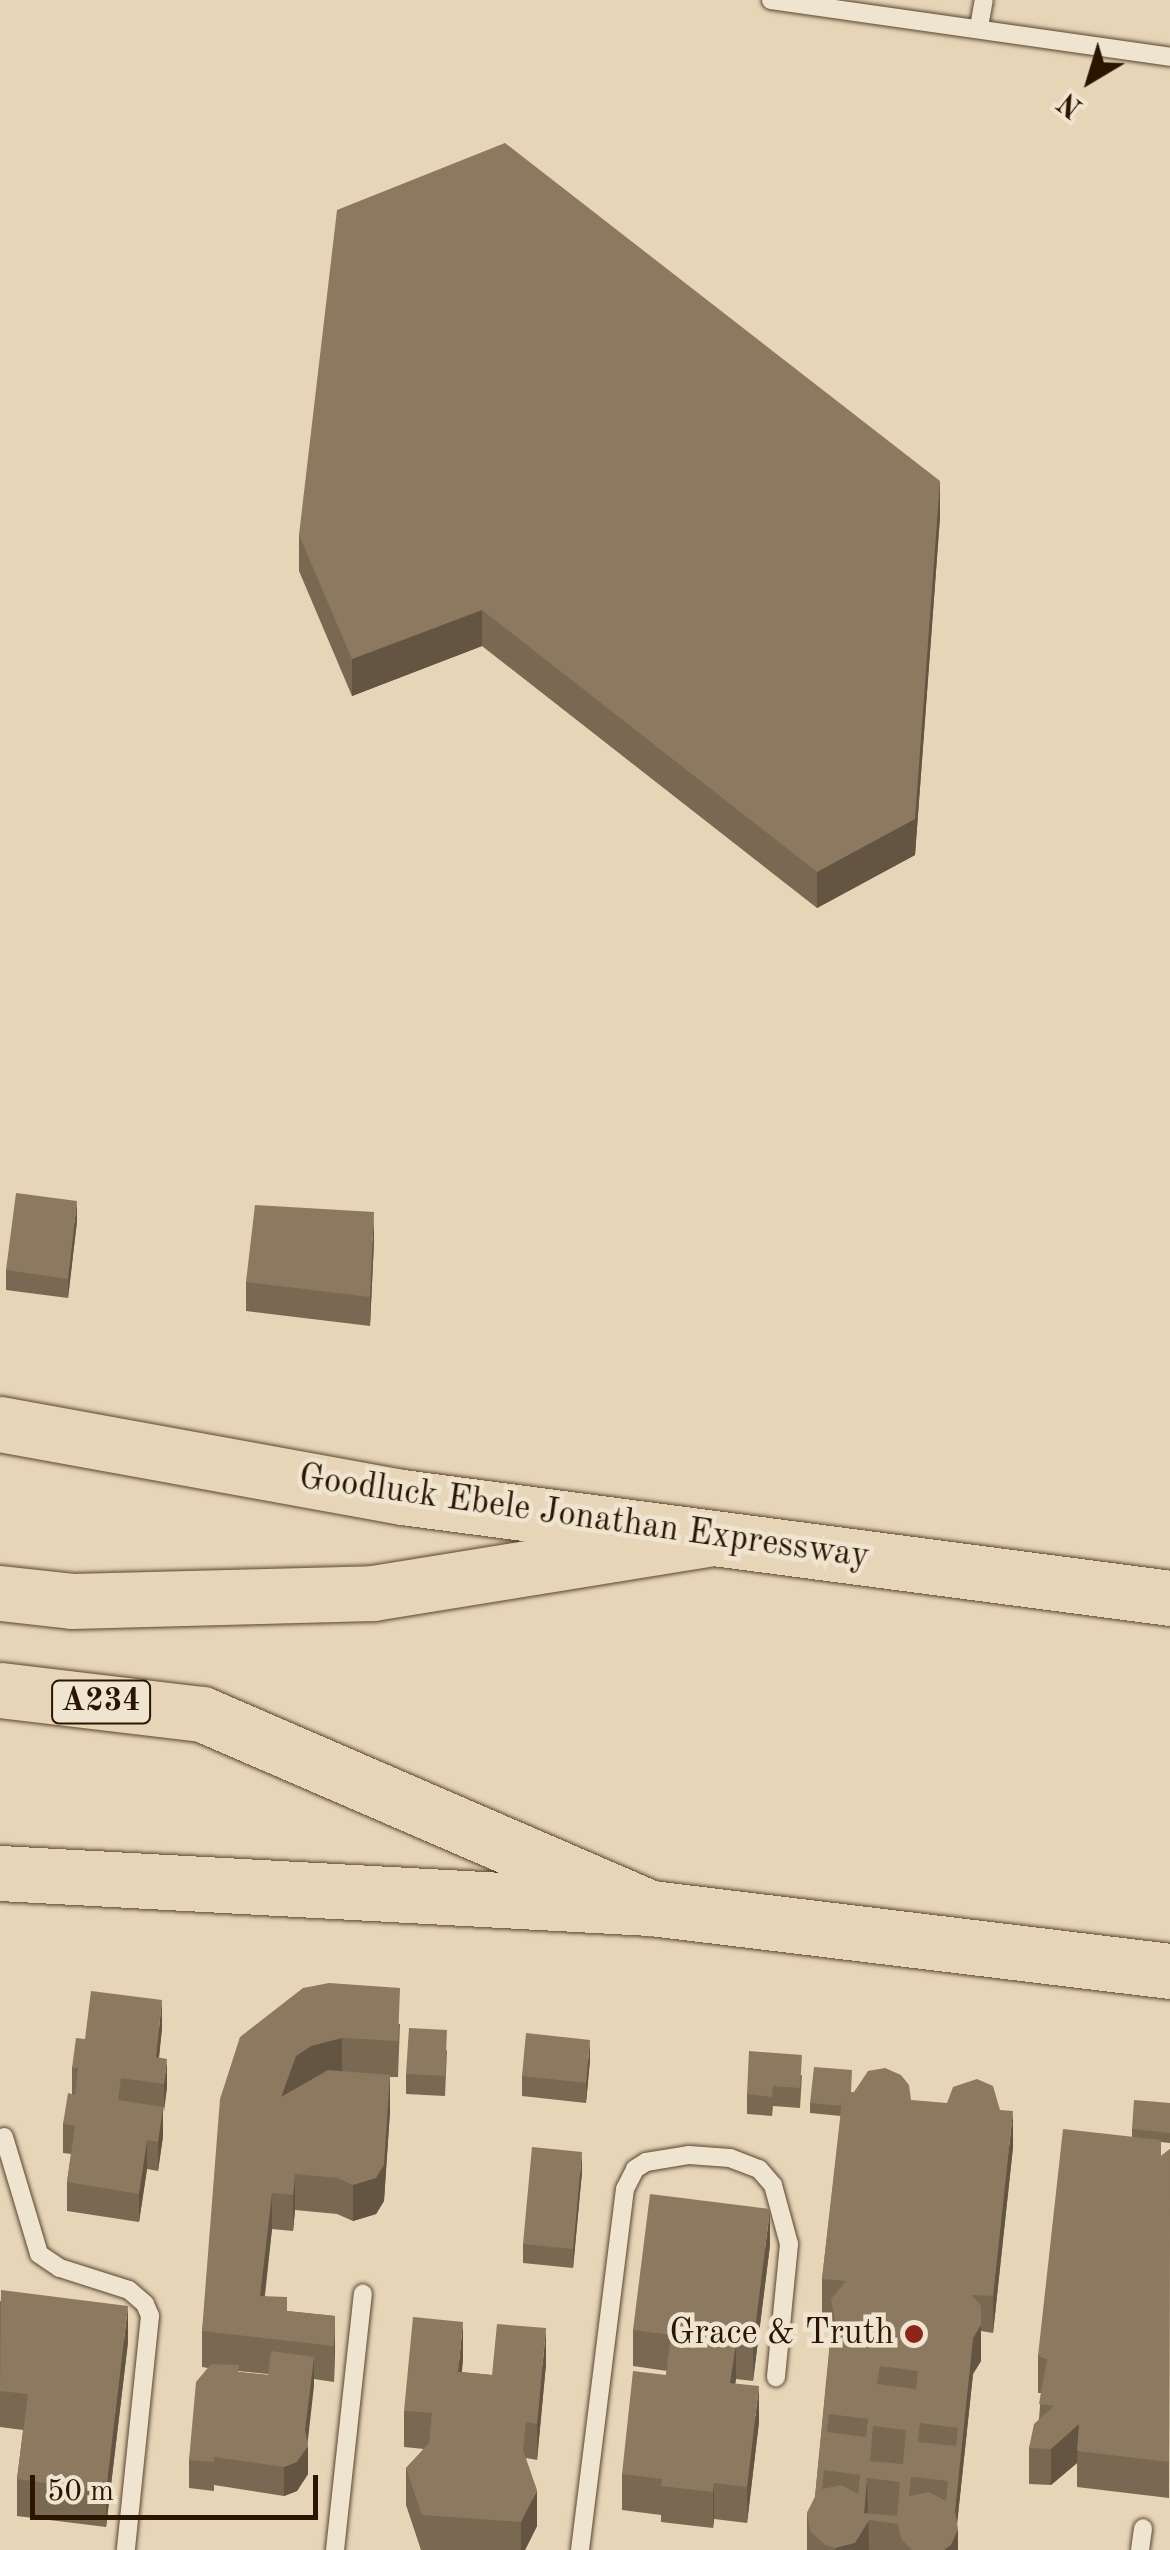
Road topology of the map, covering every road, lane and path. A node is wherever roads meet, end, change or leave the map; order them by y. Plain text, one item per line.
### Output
1 (770, 0) edge
2 (984, 0) edge
3 (979, 27) junction
4 (1170, 57) edge
5 (0, 1424) edge
6 (712, 1538) junction
7 (0, 1592) edge
8 (1170, 1598) edge
9 (0, 1690) edge
10 (0, 1873) edge
11 (651, 1908) junction
12 (1170, 1971) edge
13 (4, 2138) dead end
14 (362, 2294) dead end
15 (776, 2377) dead end
16 (1143, 2528) dead end
17 (126, 2550) edge
18 (334, 2550) edge
19 (580, 2550) edge
20 (1140, 2550) edge

1 - 3 lane
2 - 3 lane
3 - 4 lane
5 - 6 main road, Goodluck Ebele Jonathan Expressway
6 - 7 main road
6 - 8 main road, Goodluck Ebele Jonathan Expressway
9 - 11 main road, A234
10 - 11 main road
11 - 12 main road
13 - 17 lane
14 - 18 lane
15 - 19 lane
16 - 20 lane

